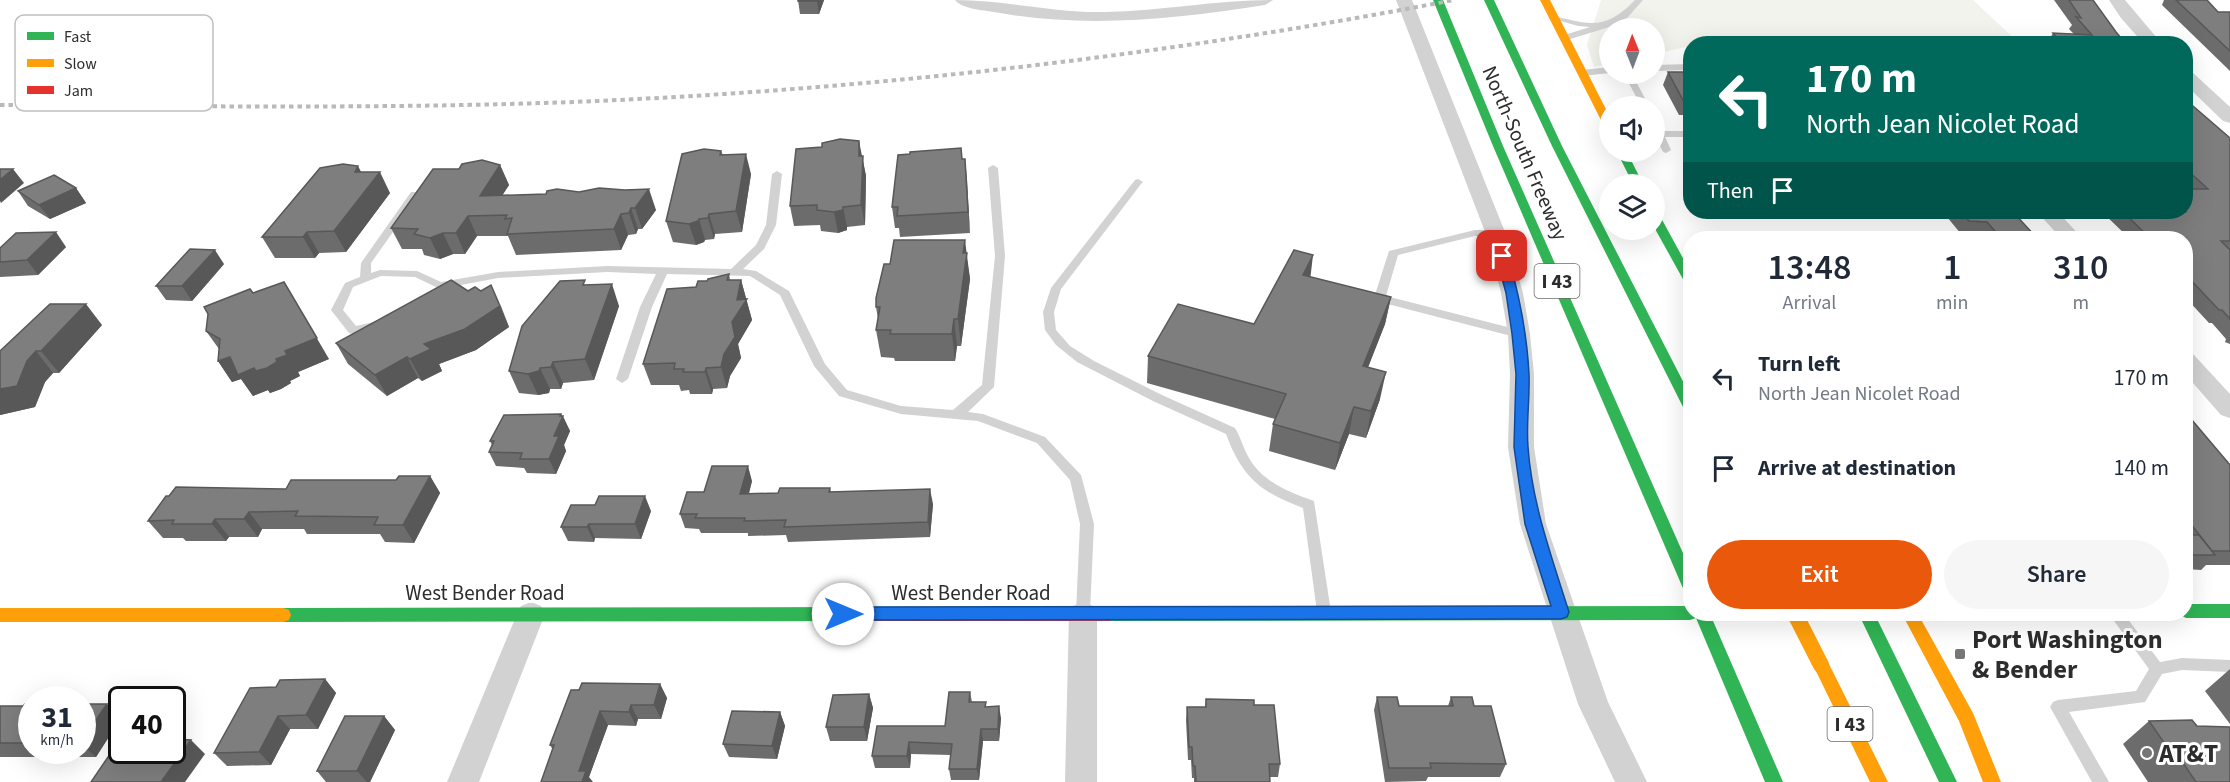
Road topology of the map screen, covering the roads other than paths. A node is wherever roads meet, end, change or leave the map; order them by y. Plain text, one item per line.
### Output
1 (963, 0) edge
2 (1265, 0) edge
3 (1404, 0) edge
4 (1438, 0) edge
5 (1489, 0) edge
6 (1545, 0) edge
7 (1639, 0) edge
8 (2117, 0) edge
9 (1554, 18) junction
10 (1620, 18) edge
11 (1599, 26) edge
12 (1599, 27) edge
13 (2147, 36) edge
14 (1564, 38) junction
15 (1683, 67) edge
16 (1665, 68) edge
17 (1599, 72) edge
18 (1582, 74) junction
19 (2193, 83) edge
20 (1599, 107) edge
21 (2230, 117) edge
22 (1665, 131) edge
23 (1683, 133) edge
24 (993, 168) dead end
25 (777, 174) dead end
26 (1138, 182) dead end
27 (415, 194) edge
28 (2054, 219) edge
29 (2065, 231) edge
30 (1495, 233) junction
31 (1665, 236) edge
32 (1683, 268) edge
33 (663, 270) junction
34 (734, 272) junction
35 (365, 279) junction
36 (386, 324) edge
37 (1519, 334) junction
38 (2193, 369) edge
39 (622, 379) dead end
40 (1683, 393) edge
41 (2230, 409) edge
42 (956, 415) junction
43 (1683, 568) edge
44 (2193, 611) edge
45 (2230, 611) edge
46 (1561, 612) junction
47 (1325, 613) junction
48 (1683, 613) edge
49 (531, 614) junction
50 (1083, 614) junction
51 (0, 615) edge
52 (1705, 621) edge
53 (1799, 621) edge
54 (1870, 621) edge
55 (1914, 621) edge
56 (2121, 621) edge
57 (2230, 666) edge
58 (2157, 669) junction
59 (463, 782) edge
60 (1081, 782) edge
61 (1631, 782) edge
62 (1774, 782) edge
63 (1879, 782) edge
64 (1948, 782) edge
65 (1992, 782) edge
66 (2101, 782) edge

1 - 2 street
3 - 30 street
4 - 43 main road, North-South Freeway / I 43
5 - 40 main road, North-South Freeway
6 - 9 main road
7 - 10 lane
8 - 13 street
9 - 11 lane
9 - 14 main road
12 - 14 lane
14 - 18 main road
15 - 16 lane
17 - 18 lane
18 - 20 main road
19 - 21 street
22 - 23 lane
24 - 42 lane
25 - 34 lane
26 - 47 lane
27 - 35 lane
28 - 29 street
30 - 37 street
30 - 37 lane
31 - 32 main road
33 - 34 lane
33 - 35 lane
33 - 39 lane
34 - 42 lane
35 - 36 lane
37 - 46 street
38 - 41 street
42 - 50 lane
44 - 45 main road
46 - 47 main road, West Bender Road
46 - 48 main road, West Bender Road
46 - 61 street
47 - 50 main road, West Bender Road
49 - 50 main road, West Bender Road
49 - 51 main road, West Bender Road
49 - 59 street
50 - 60 street
52 - 62 main road
53 - 63 main road, I 43, bridge
54 - 64 main road
55 - 65 main road
56 - 58 lane
57 - 58 lane
58 - 66 lane

